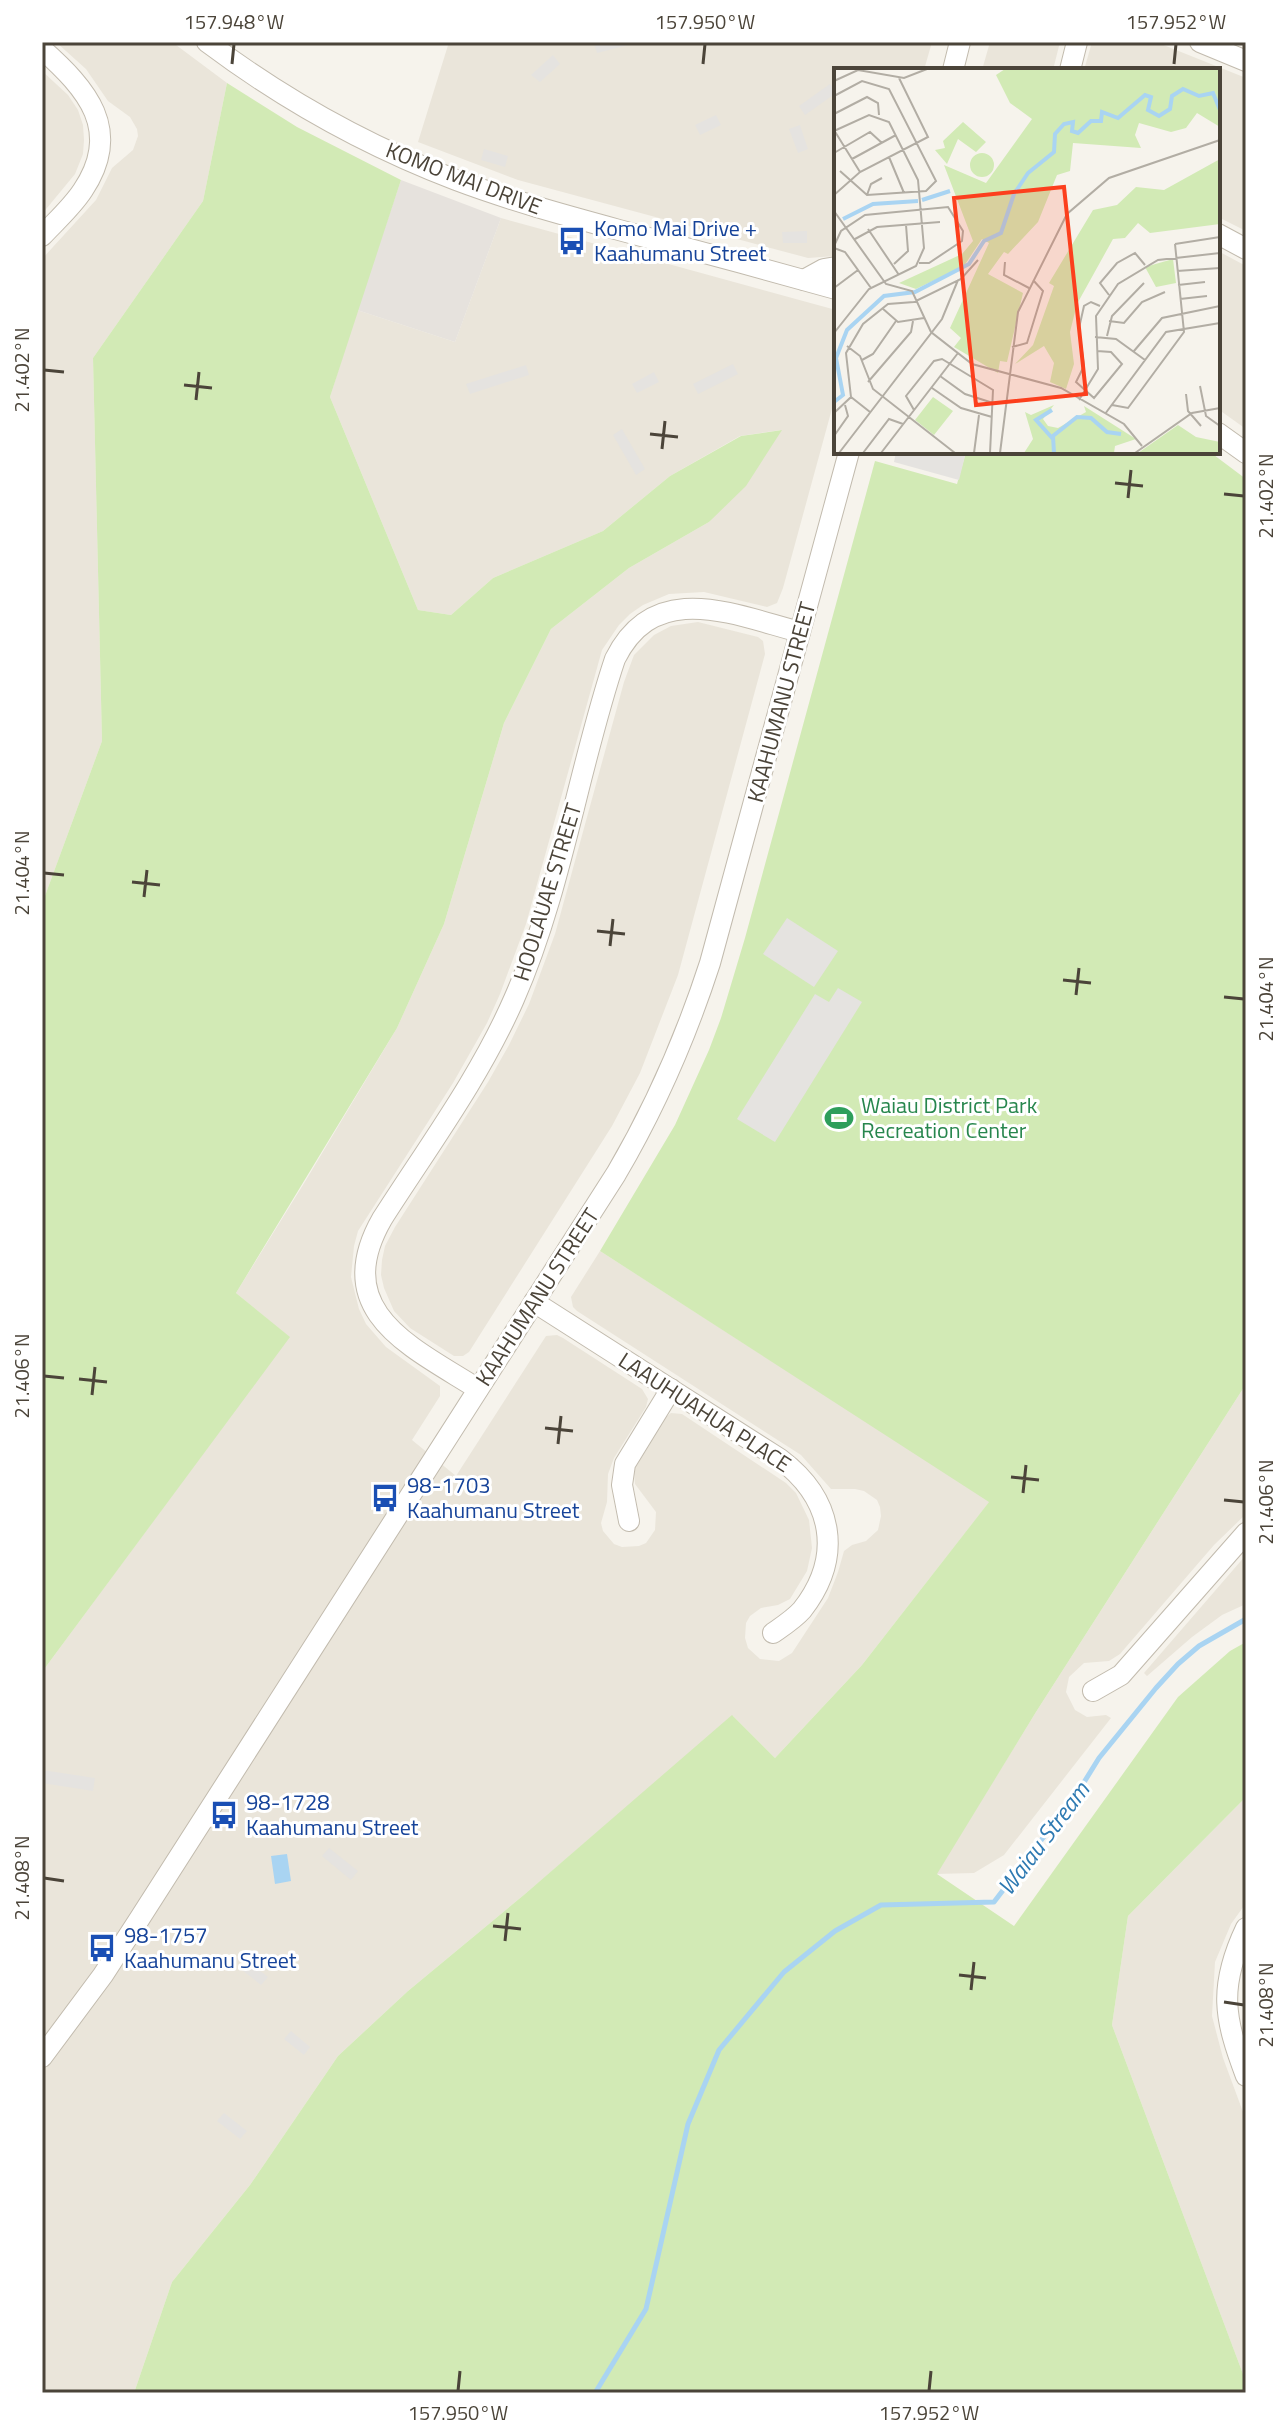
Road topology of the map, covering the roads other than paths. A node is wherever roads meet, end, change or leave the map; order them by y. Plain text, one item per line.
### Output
1 (207, 42) edge
2 (960, 42) edge
3 (1077, 42) edge
4 (1200, 42) edge
5 (42, 49) edge
6 (1246, 61) edge
7 (954, 68) edge
8 (1070, 68) edge
9 (1220, 235) edge
10 (42, 236) edge
11 (1246, 249) edge
12 (834, 267) edge
13 (804, 280) junction
14 (834, 288) edge
15 (1220, 434) edge
16 (1246, 453) edge
17 (848, 454) edge
18 (800, 632) junction
19 (534, 1302) junction
20 (478, 1389) junction
21 (671, 1389) junction
22 (629, 1521) dead end
23 (1246, 1533) edge
24 (773, 1633) dead end
25 (1093, 1691) dead end
26 (1246, 1928) edge
27 (42, 2057) edge
28 (1246, 2076) edge

1 - 13 street, KOMO MAI DRIVE
2 - 7 street
3 - 8 street
4 - 6 street
5 - 10 street
9 - 11 street
12 - 13 street
13 - 14 street, KOMO MAI DRIVE
15 - 16 street
17 - 18 street, KAAHUMANU STREET
18 - 19 street, KAAHUMANU STREET
18 - 20 street, HOOLAUAE STREET
19 - 20 street, KAAHUMANU STREET
19 - 21 street, LAAUHUAHUA PLACE
20 - 27 street, KAAHUMANU STREET
21 - 22 street
21 - 24 street, LAAUHUAHUA PLACE
23 - 25 street
26 - 28 street

